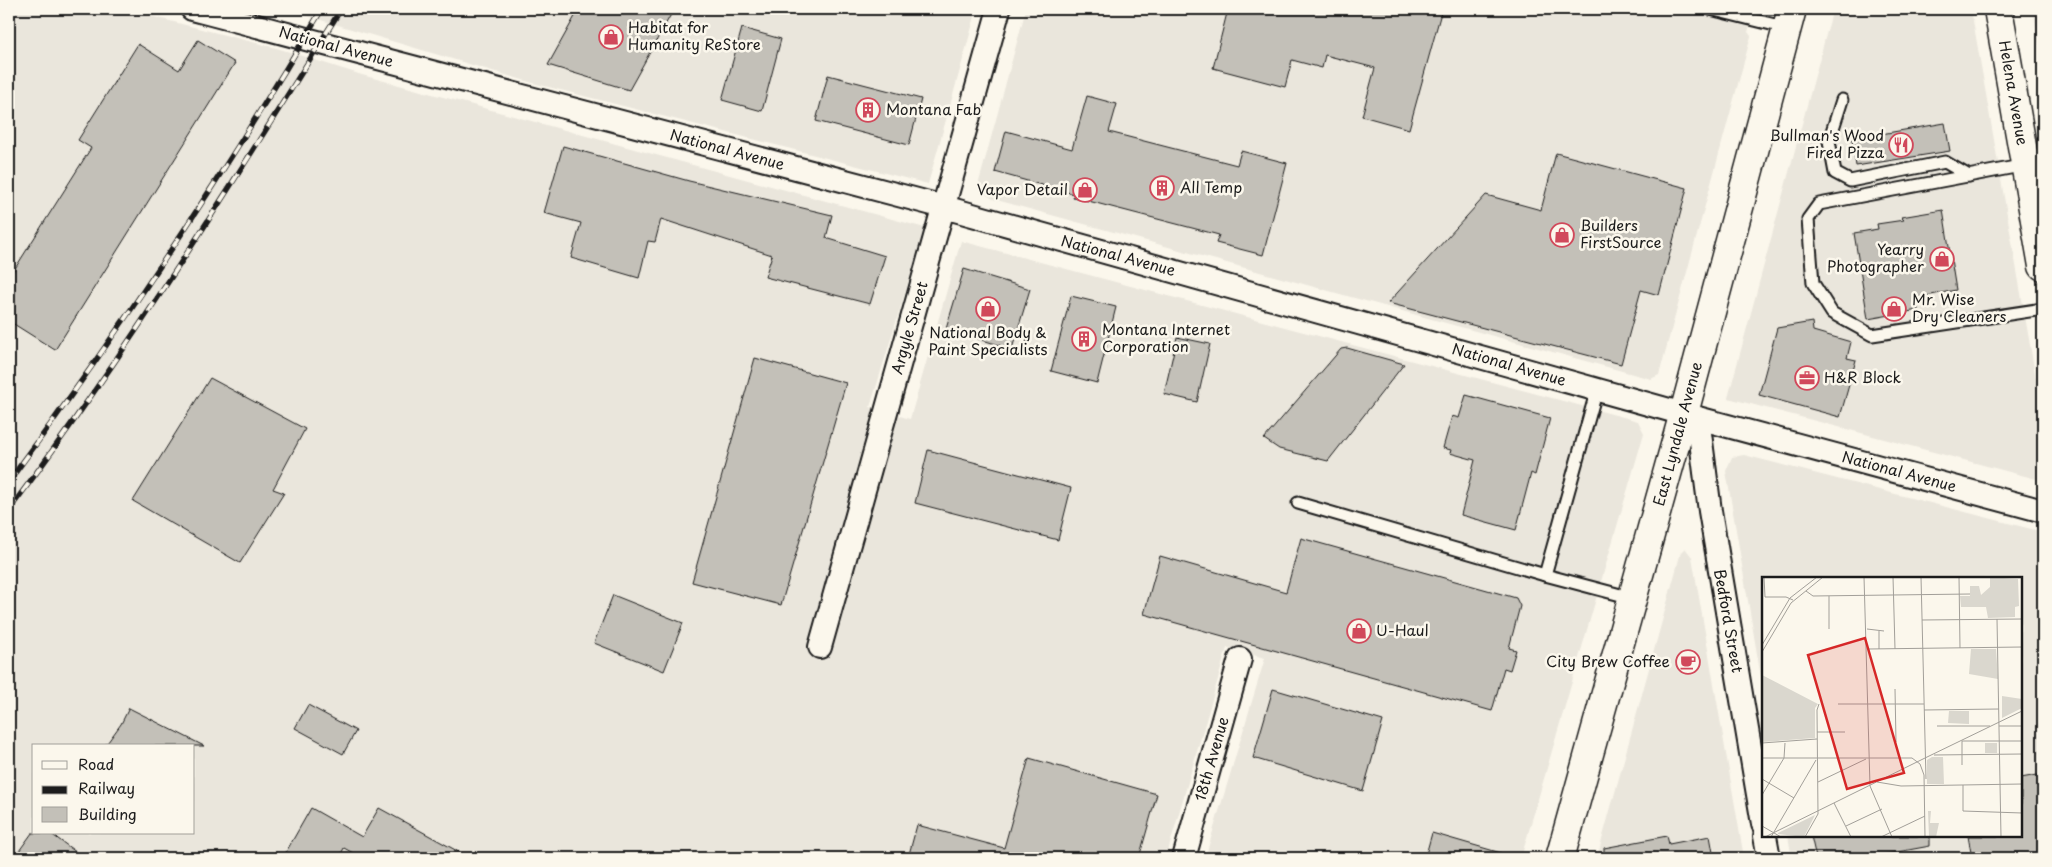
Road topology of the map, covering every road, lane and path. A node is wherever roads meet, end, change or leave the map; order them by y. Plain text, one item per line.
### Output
1 (192, 9) edge
2 (999, 9) edge
3 (1710, 9) edge
4 (1998, 9) edge
5 (1789, 19) edge
6 (1842, 100) dead end
7 (2026, 165) junction
8 (1970, 176) junction
9 (944, 208) junction
10 (2043, 266) edge
11 (2043, 308) edge
12 (1596, 389) junction
13 (1691, 416) junction
14 (1298, 503) dead end
15 (2043, 510) edge
16 (1545, 576) junction
17 (1632, 598) junction
18 (820, 647) dead end
19 (1240, 659) dead end
20 (1762, 818) edge
21 (1765, 837) edge
22 (1184, 858) edge
23 (1560, 858) edge
24 (1769, 858) edge

1 - 9 street, National Avenue
2 - 9 street, Argyle Street
3 - 5 lane
4 - 7 main road, Helena Avenue
5 - 13 main road, East Lyndale Avenue
6 - 8 lane
7 - 8 lane
7 - 10 main road, Helena Avenue
8 - 11 lane
9 - 12 street, National Avenue
9 - 18 street, Argyle Street
12 - 13 street, National Avenue
12 - 16 lane
13 - 15 street, National Avenue
13 - 17 main road, East Lyndale Avenue
13 - 20 street, Bedford Street
14 - 16 lane
16 - 17 lane
17 - 23 main road, East Lyndale Avenue
19 - 22 street, 18th Avenue
21 - 24 street

